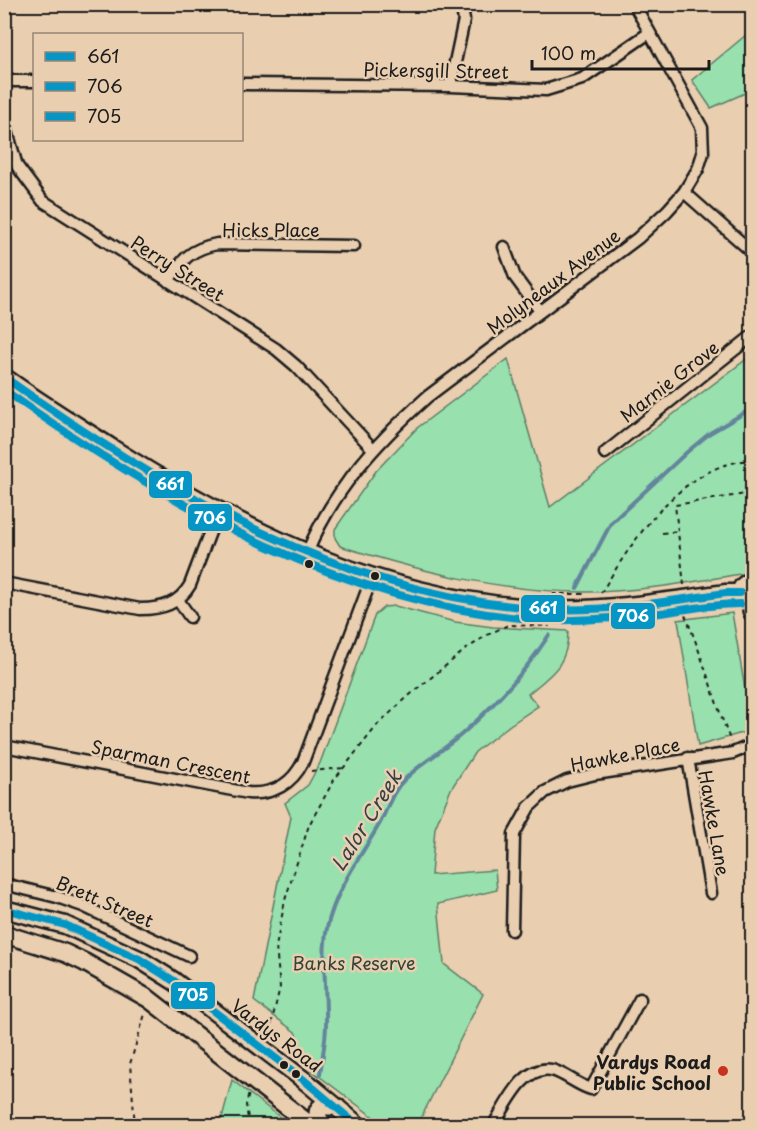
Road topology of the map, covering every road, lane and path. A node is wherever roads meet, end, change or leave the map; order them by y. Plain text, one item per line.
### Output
1 (461, 4) edge
2 (634, 4) edge
3 (649, 33) junction
4 (4, 81) edge
5 (33, 81) edge
6 (243, 84) edge
7 (450, 86) junction
8 (4, 96) edge
9 (684, 192) junction
10 (354, 246) dead end
11 (504, 247) dead end
12 (753, 252) edge
13 (168, 281) junction
14 (540, 311) junction
15 (753, 336) edge
16 (5, 379) edge
17 (373, 449) junction
18 (605, 453) dead end
19 (753, 459) edge
20 (753, 494) edge
21 (218, 511) junction
22 (678, 531) junction
23 (662, 533) dead end
24 (307, 553) junction
25 (372, 577) junction
26 (4, 583) edge
27 (677, 586) dead end
28 (552, 593) dead end
29 (591, 594) dead end
30 (601, 594) dead end
31 (750, 598) edge
32 (178, 600) junction
33 (685, 615) dead end
34 (190, 617) dead end
35 (549, 626) dead end
36 (753, 745) edge
37 (4, 746) edge
38 (733, 753) junction
39 (688, 758) junction
40 (344, 768) junction
41 (298, 772) junction
42 (4, 884) edge
43 (711, 893) dead end
44 (4, 909) edge
45 (512, 930) dead end
46 (4, 934) edge
47 (189, 956) dead end
48 (640, 999) dead end
49 (144, 1014) dead end
50 (274, 1047) dead end
51 (251, 1091) dead end
52 (337, 1107) junction
53 (135, 1125) edge
54 (249, 1125) edge
55 (312, 1125) edge
56 (325, 1125) edge
57 (359, 1125) edge
58 (493, 1125) edge

1 - 7 street
2 - 3 street, Molyneaux Avenue
3 - 7 street, Pickersgill Street
3 - 9 street, Molyneaux Avenue
4 - 5 street
6 - 7 street, Pickersgill Street
8 - 13 street, Perry Street
9 - 12 street
9 - 14 street, Molyneaux Avenue
10 - 13 street, Hicks Place
11 - 14 street
13 - 17 street, Perry Street
14 - 17 street, Molyneaux Avenue
15 - 18 street, Marnie Grove
16 - 21 main road
17 - 24 street, Molyneaux Avenue
19 - 30 path
20 - 22 path
21 - 24 main road
21 - 32 street
22 - 23 path
22 - 27 path
24 - 25 main road
25 - 31 main road
25 - 41 street
26 - 32 street
28 - 29 path
32 - 34 street
33 - 38 path
35 - 40 path
36 - 38 street, Hawke Place
37 - 41 street, Sparman Crescent
38 - 39 street, Hawke Place
39 - 43 street, Hawke Lane
39 - 45 street, Hawke Place
40 - 41 path
40 - 50 path
42 - 47 street, Brett Street
44 - 52 main road, Vardys Road
46 - 55 main road
48 - 58 street
49 - 53 path
51 - 54 path
52 - 56 main road
52 - 57 main road, Vardys Road

